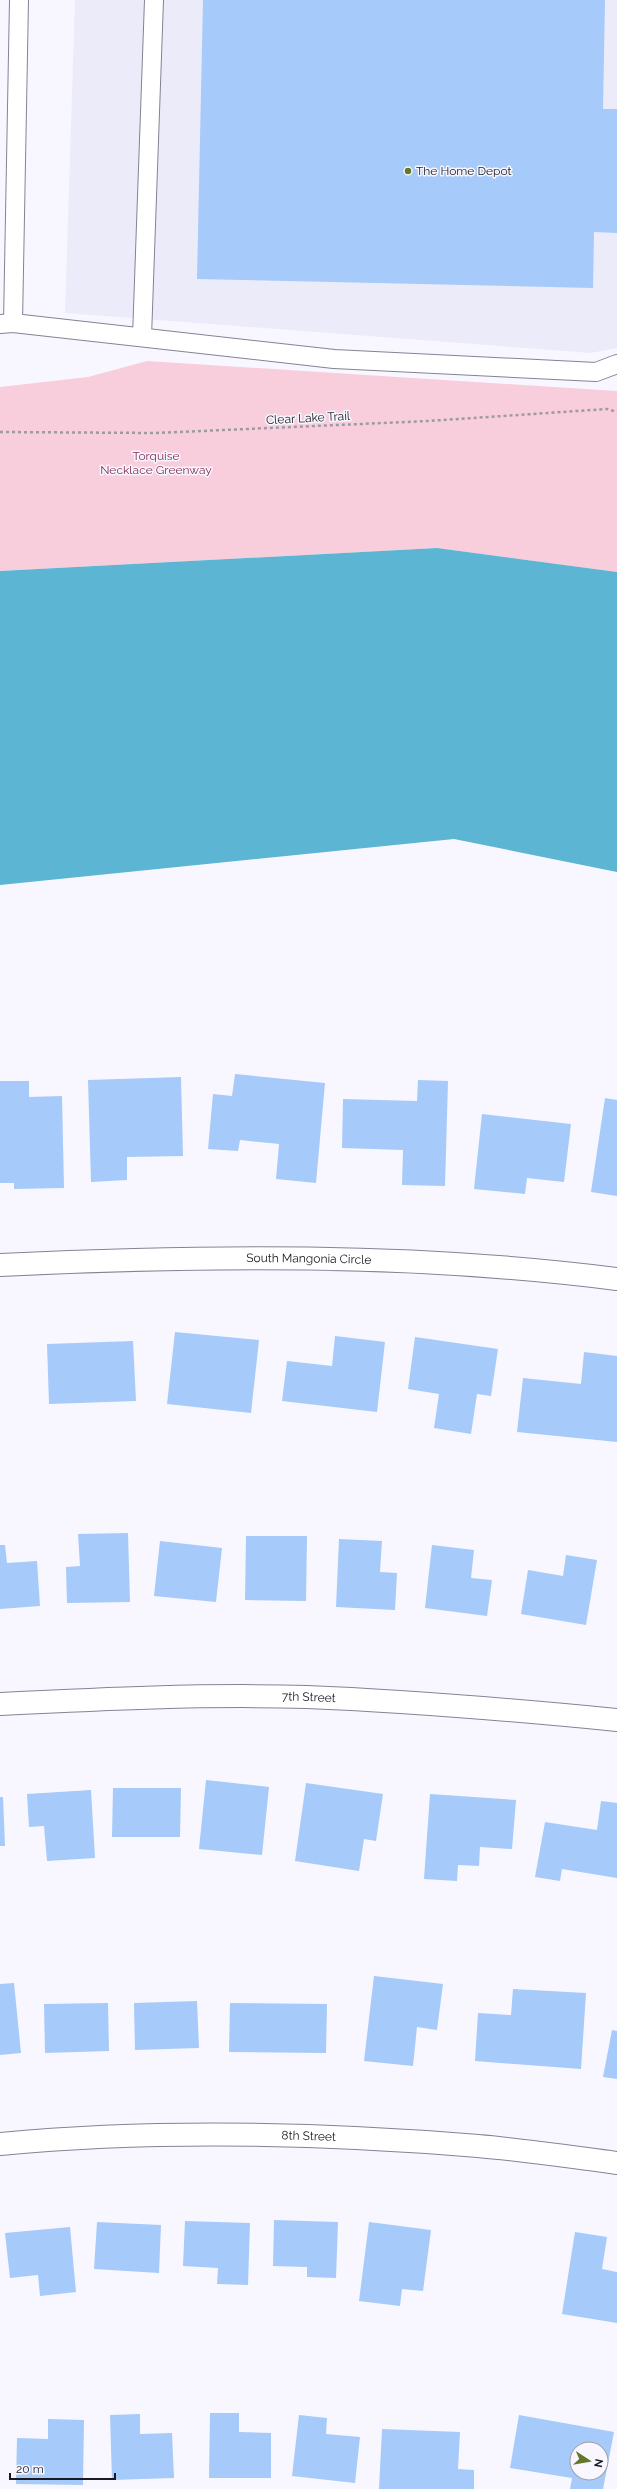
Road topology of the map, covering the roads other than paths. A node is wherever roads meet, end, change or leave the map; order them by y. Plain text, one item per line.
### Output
1 (19, 0) edge
2 (154, 0) edge
3 (6, 324) edge
4 (142, 337) junction
5 (617, 364) edge
6 (0, 1265) edge
7 (617, 1279) edge
8 (0, 1704) edge
9 (617, 1720) edge
10 (0, 2144) edge
11 (617, 2163) edge

1 - 3 lane
2 - 4 lane
3 - 4 lane
4 - 5 lane
6 - 7 street, South Mangonia Circle
8 - 9 street, 7th Street
10 - 11 street, 8th Street

